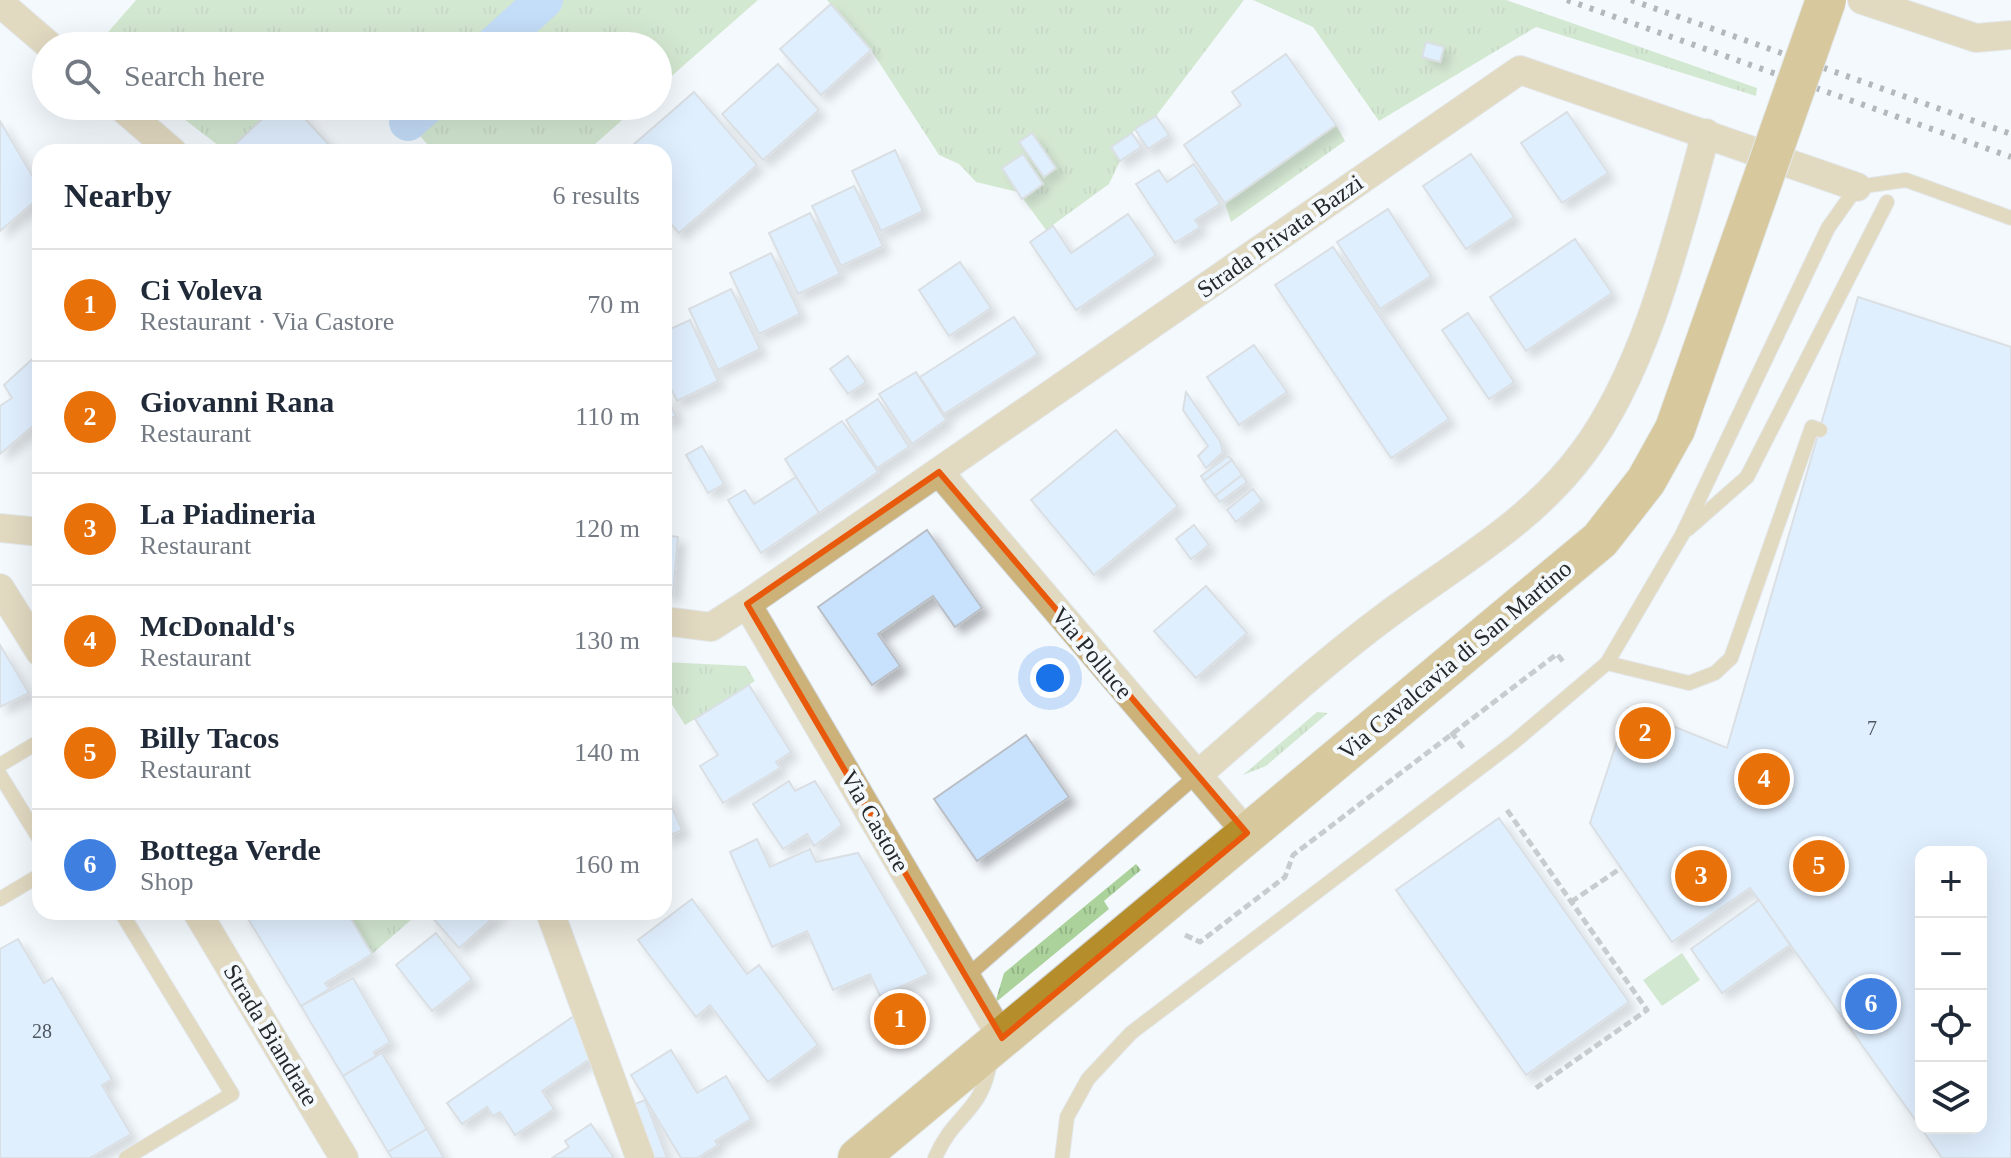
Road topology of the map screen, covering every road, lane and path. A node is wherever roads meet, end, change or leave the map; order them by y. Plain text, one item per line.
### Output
1 (1826, 0) edge
2 (1862, 0) edge
3 (0, 3) edge
4 (2011, 18) edge
5 (34, 32) edge
6 (2011, 35) edge
7 (1976, 38) junction
8 (136, 120) edge
9 (1706, 133) junction
10 (164, 144) edge
11 (1857, 187) junction
12 (1887, 202) dead end
13 (2011, 218) edge
14 (1820, 430) dead end
15 (939, 472) junction
16 (0, 528) edge
17 (32, 531) edge
18 (1682, 535) junction
19 (0, 588) edge
20 (747, 604) junction
21 (672, 622) edge
22 (32, 639) edge
23 (1607, 663) junction
24 (1565, 664) dead end
25 (1451, 732) junction
26 (32, 746) edge
27 (1466, 751) dead end
28 (0, 765) edge
29 (0, 775) edge
30 (1196, 776) junction
31 (1507, 810) dead end
32 (32, 827) edge
33 (1247, 833) junction
34 (1621, 868) dead end
35 (32, 880) edge
36 (0, 899) edge
37 (1571, 902) junction
38 (126, 920) edge
39 (202, 920) edge
40 (553, 920) edge
41 (1180, 933) dead end
42 (966, 977) junction
43 (997, 1042) junction
44 (1536, 1088) dead end
45 (126, 1158) edge
46 (344, 1158) edge
47 (640, 1158) edge
48 (858, 1158) edge
49 (935, 1158) edge
50 (1062, 1158) edge

1 - 33 main road, Via Cavalcavia di San Martino, bridge
2 - 7 street
3 - 5 street
4 - 7 street
6 - 7 street
8 - 10 street
9 - 11 street, Strada Privata Bazzi
9 - 15 street, Strada Privata Bazzi
9 - 30 street
11 - 13 lane
11 - 18 lane
12 - 18 lane
14 - 23 lane
15 - 20 street, Strada Privata Bazzi
15 - 30 street, Via Polluce
16 - 17 street
18 - 23 lane
19 - 22 street
20 - 21 street, Strada Privata Bazzi
20 - 42 street, Via Castore
23 - 50 lane
24 - 25 path
25 - 27 path
25 - 41 path
26 - 28 lane
29 - 32 lane
30 - 33 street, Via Polluce
30 - 42 lane
31 - 37 path
33 - 43 main road, Via Cavalcavia di San Martino
34 - 37 path
35 - 36 lane
37 - 44 path
38 - 45 lane
39 - 46 street, Strada Biandrate
40 - 47 street
42 - 43 street, Via Castore
43 - 48 main road, Via Cavalcavia di San Martino
43 - 49 lane

